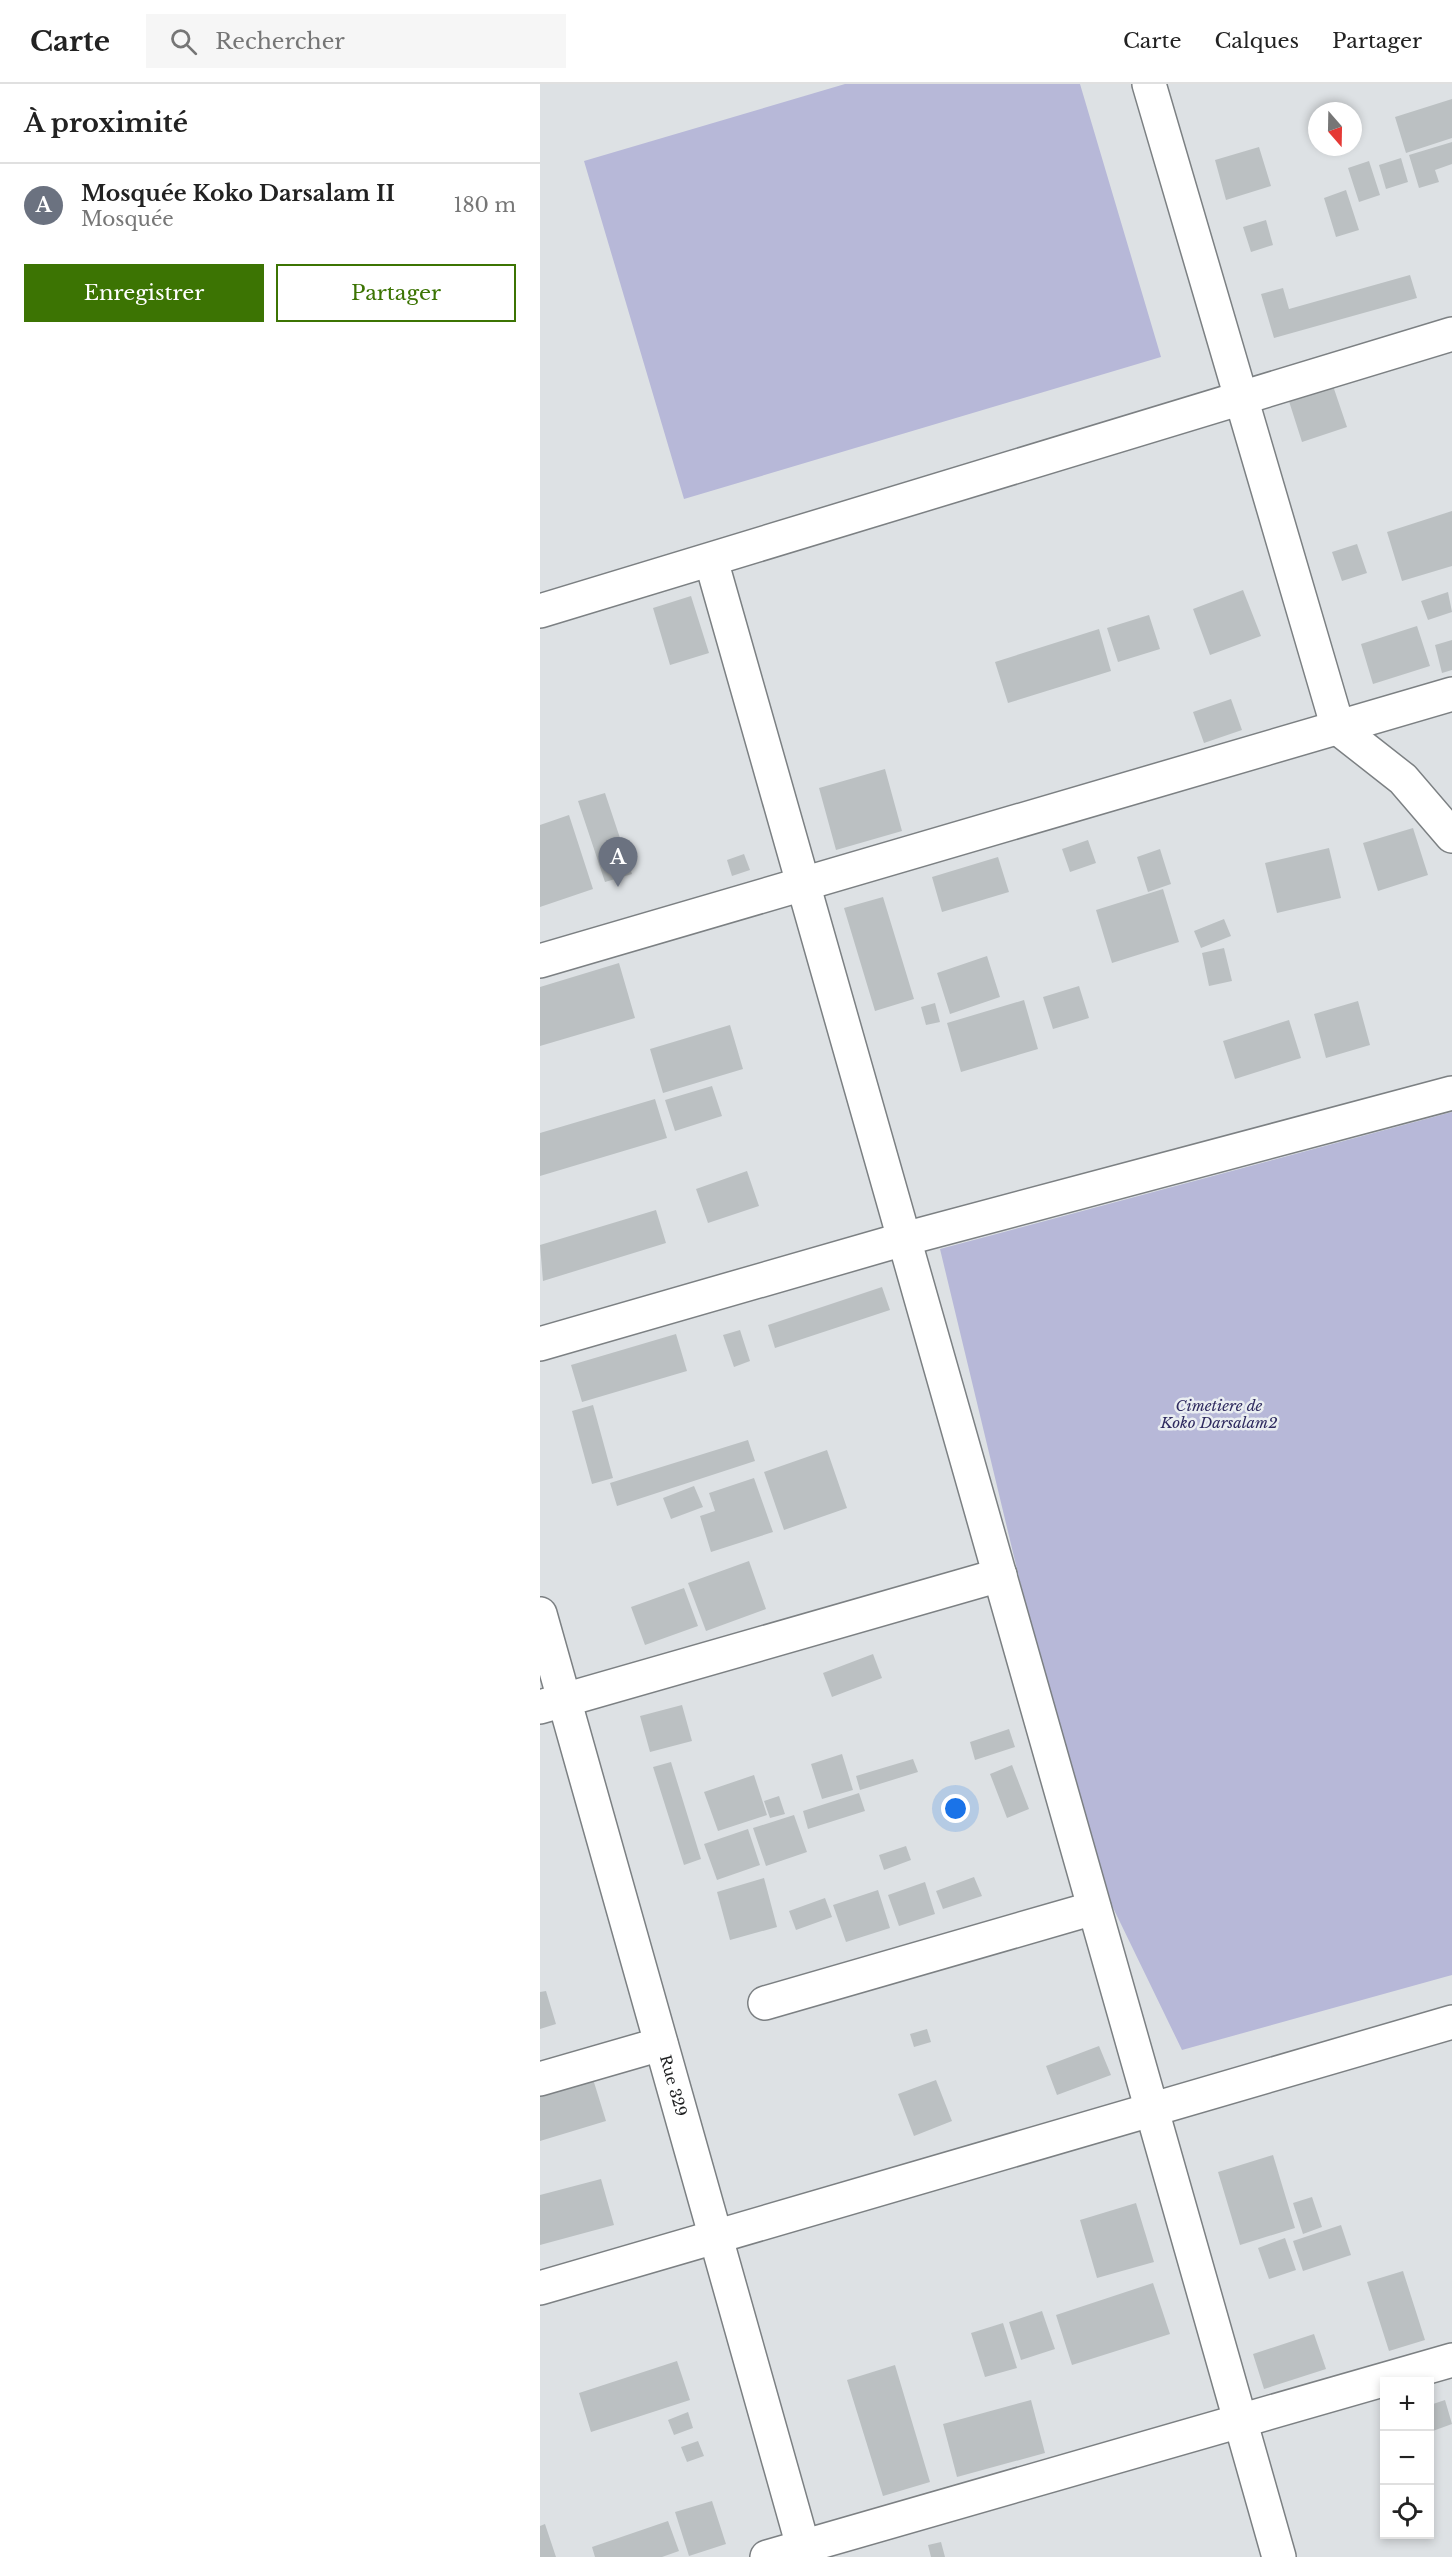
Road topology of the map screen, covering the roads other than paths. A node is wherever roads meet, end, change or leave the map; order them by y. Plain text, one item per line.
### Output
1 (1149, 84) edge
2 (1452, 333) edge
3 (1241, 398) junction
4 (711, 560) junction
5 (540, 611) edge
6 (1452, 694) edge
7 (1338, 728) junction
8 (1452, 836) edge
9 (803, 884) junction
10 (540, 961) edge
11 (1452, 1093) edge
12 (904, 1239) junction
13 (540, 1344) edge
14 (1000, 1575) junction
15 (540, 1614) edge
16 (552, 1704) edge
17 (1094, 1908) junction
18 (765, 2003) dead end
19 (1452, 2022) edge
20 (661, 2044) junction
21 (540, 2079) edge
22 (1152, 2110) junction
23 (716, 2237) junction
24 (540, 2288) edge
25 (1452, 2360) edge
26 (1240, 2421) junction
27 (804, 2552) edge
28 (767, 2557) edge
29 (1279, 2557) edge

1 - 3 street
2 - 3 street
3 - 4 street
3 - 7 street
4 - 5 street
4 - 9 street
6 - 7 street
7 - 8 street
7 - 9 street
9 - 10 street
9 - 12 street
11 - 12 street
12 - 13 street
12 - 14 street
14 - 16 street
14 - 17 street
15 - 16 street, Rue 329
16 - 20 street, Rue 329
17 - 18 street
17 - 22 street
19 - 22 street
20 - 21 street
20 - 23 street, Rue 329
22 - 23 street
22 - 26 street
23 - 24 street
23 - 27 street, Rue 329
25 - 26 street
26 - 27 street
26 - 29 street
27 - 28 street

